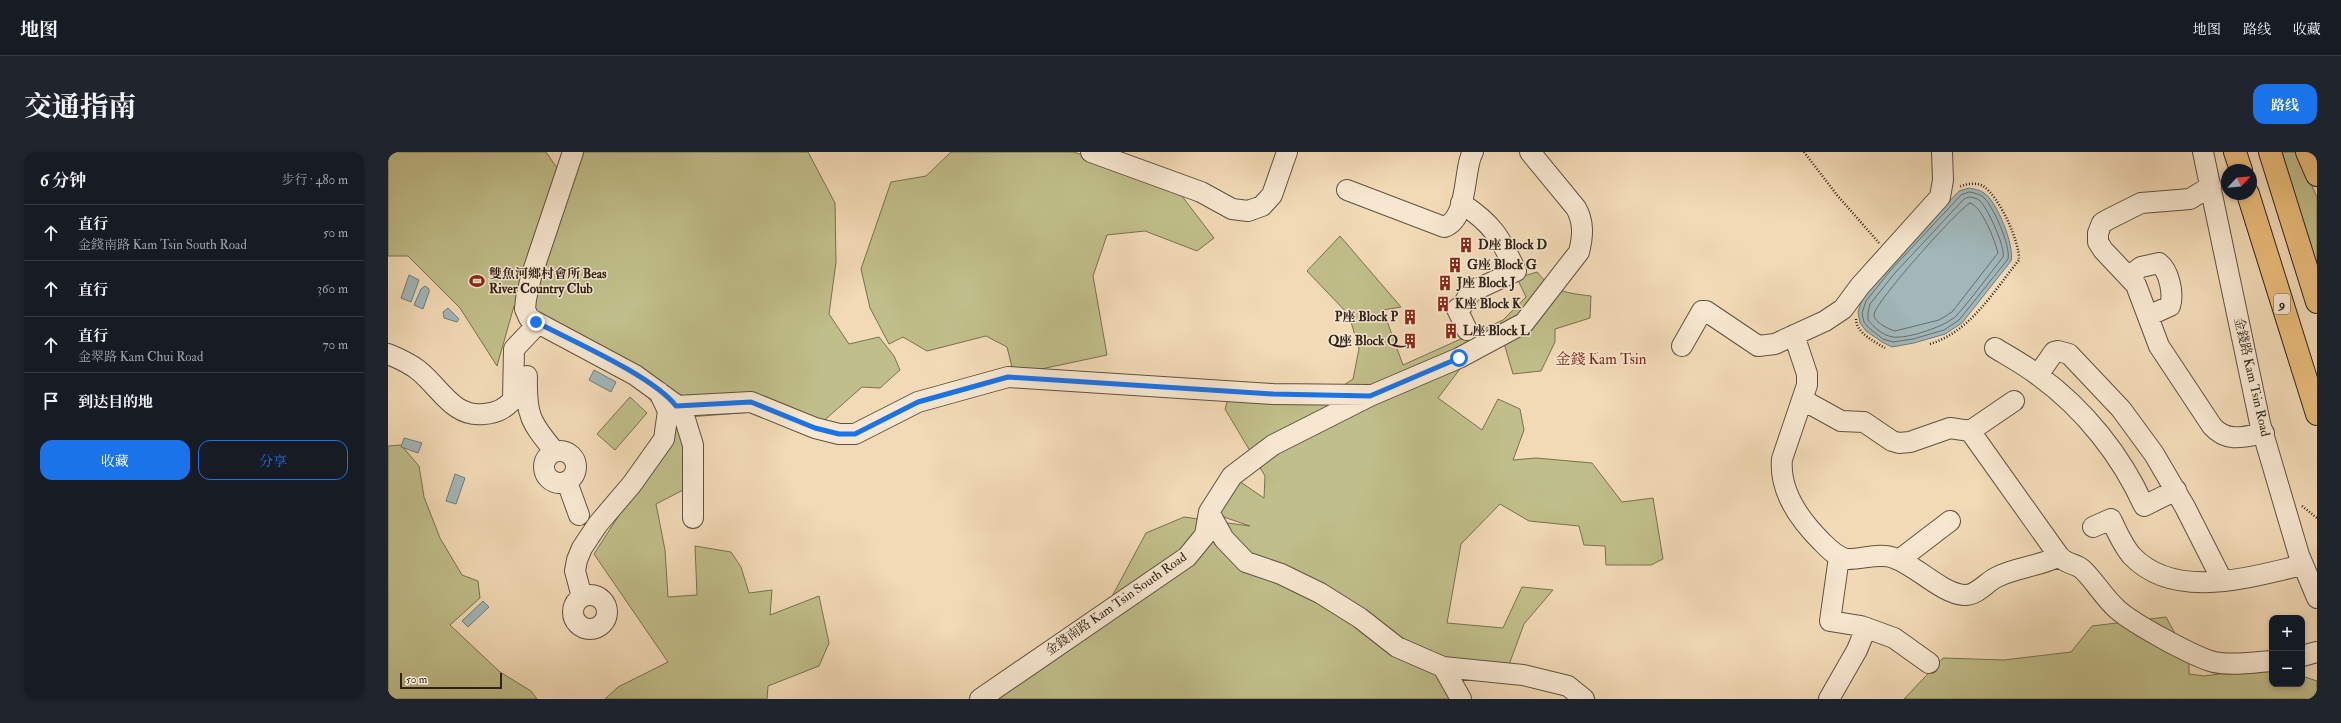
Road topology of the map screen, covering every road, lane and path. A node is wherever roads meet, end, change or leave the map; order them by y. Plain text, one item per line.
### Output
1 (573, 152) edge
2 (1091, 152) edge
3 (1287, 152) edge
4 (1473, 152) edge
5 (1530, 152) edge
6 (1804, 152) edge
7 (1942, 152) edge
8 (2203, 152) edge
9 (2235, 152) edge
10 (2270, 152) edge
11 (2307, 152) edge
12 (2238, 164) edge
13 (2317, 175) edge
14 (2211, 186) junction
15 (1952, 189) dead end
16 (1347, 190) dead end
17 (2250, 200) edge
18 (1461, 203) junction
19 (1889, 254) junction
20 (2129, 276) junction
21 (2317, 302) edge
22 (1856, 315) dead end
23 (2148, 316) junction
24 (534, 326) junction
25 (1467, 330) dead end
26 (1794, 335) junction
27 (1930, 344) dead end
28 (1682, 346) dead end
29 (1885, 348) dead end
30 (1995, 348) dead end
31 (388, 354) edge
32 (2038, 375) junction
33 (658, 391) junction
34 (520, 396) junction
35 (1370, 396) junction
36 (1803, 400) junction
37 (2014, 401) dead end
38 (676, 406) junction
39 (494, 413) junction
40 (2317, 414) edge
41 (1970, 431) junction
42 (2264, 433) junction
43 (541, 435) junction
44 (2176, 490) junction
45 (2298, 502) dead end
46 (1209, 512) junction
47 (579, 515) dead end
48 (693, 518) dead end
49 (2317, 518) edge
50 (1950, 521) dead end
51 (2093, 527) dead end
52 (2059, 556) junction
53 (1839, 557) junction
54 (1899, 560) junction
55 (2303, 565) junction
56 (2222, 580) junction
57 (582, 597) dead end
58 (2317, 598) edge
59 (1866, 628) junction
60 (2317, 652) edge
61 (2305, 655) edge
62 (2269, 661) edge
63 (1928, 663) dead end
64 (1443, 667) junction
65 (980, 699) edge
66 (1460, 699) edge
67 (1584, 699) edge
68 (1829, 699) edge

1 - 24 street
2 - 3 street
4 - 18 street
5 - 35 street, 金錢南路 Kam Tsin South Road
6 - 19 path
7 - 19 street
8 - 14 street, 金錢路 Kam Tsin Road
9 - 12 main road
10 - 21 main road
11 - 13 main road
14 - 20 street
14 - 42 street, 金錢路 Kam Tsin Road
15 - 27 path
16 - 18 street
17 - 40 main road, 9
18 - 25 street
19 - 26 street
20 - 23 street
20 - 23 street
22 - 29 path
23 - 42 street
24 - 33 street
24 - 34 street
26 - 28 street
26 - 36 street
30 - 32 street
31 - 39 street
32 - 44 street
32 - 44 street
33 - 38 street
33 - 57 street
34 - 39 street
34 - 43 street
35 - 38 street
35 - 46 street, 金錢南路 Kam Tsin South Road
36 - 41 street
36 - 53 street
37 - 41 street
38 - 48 street
39 - 43 street
41 - 52 street
42 - 55 street, 金錢路 Kam Tsin Road
43 - 47 street
44 - 56 street
45 - 49 path
46 - 64 street
46 - 65 street, 金錢南路 Kam Tsin South Road
50 - 54 street
51 - 56 street
52 - 54 street
52 - 62 street
53 - 54 street
53 - 59 street
55 - 56 street
55 - 58 street, 金錢路 Kam Tsin Road
59 - 63 street
59 - 68 street
60 - 61 street
64 - 66 street
64 - 67 street

